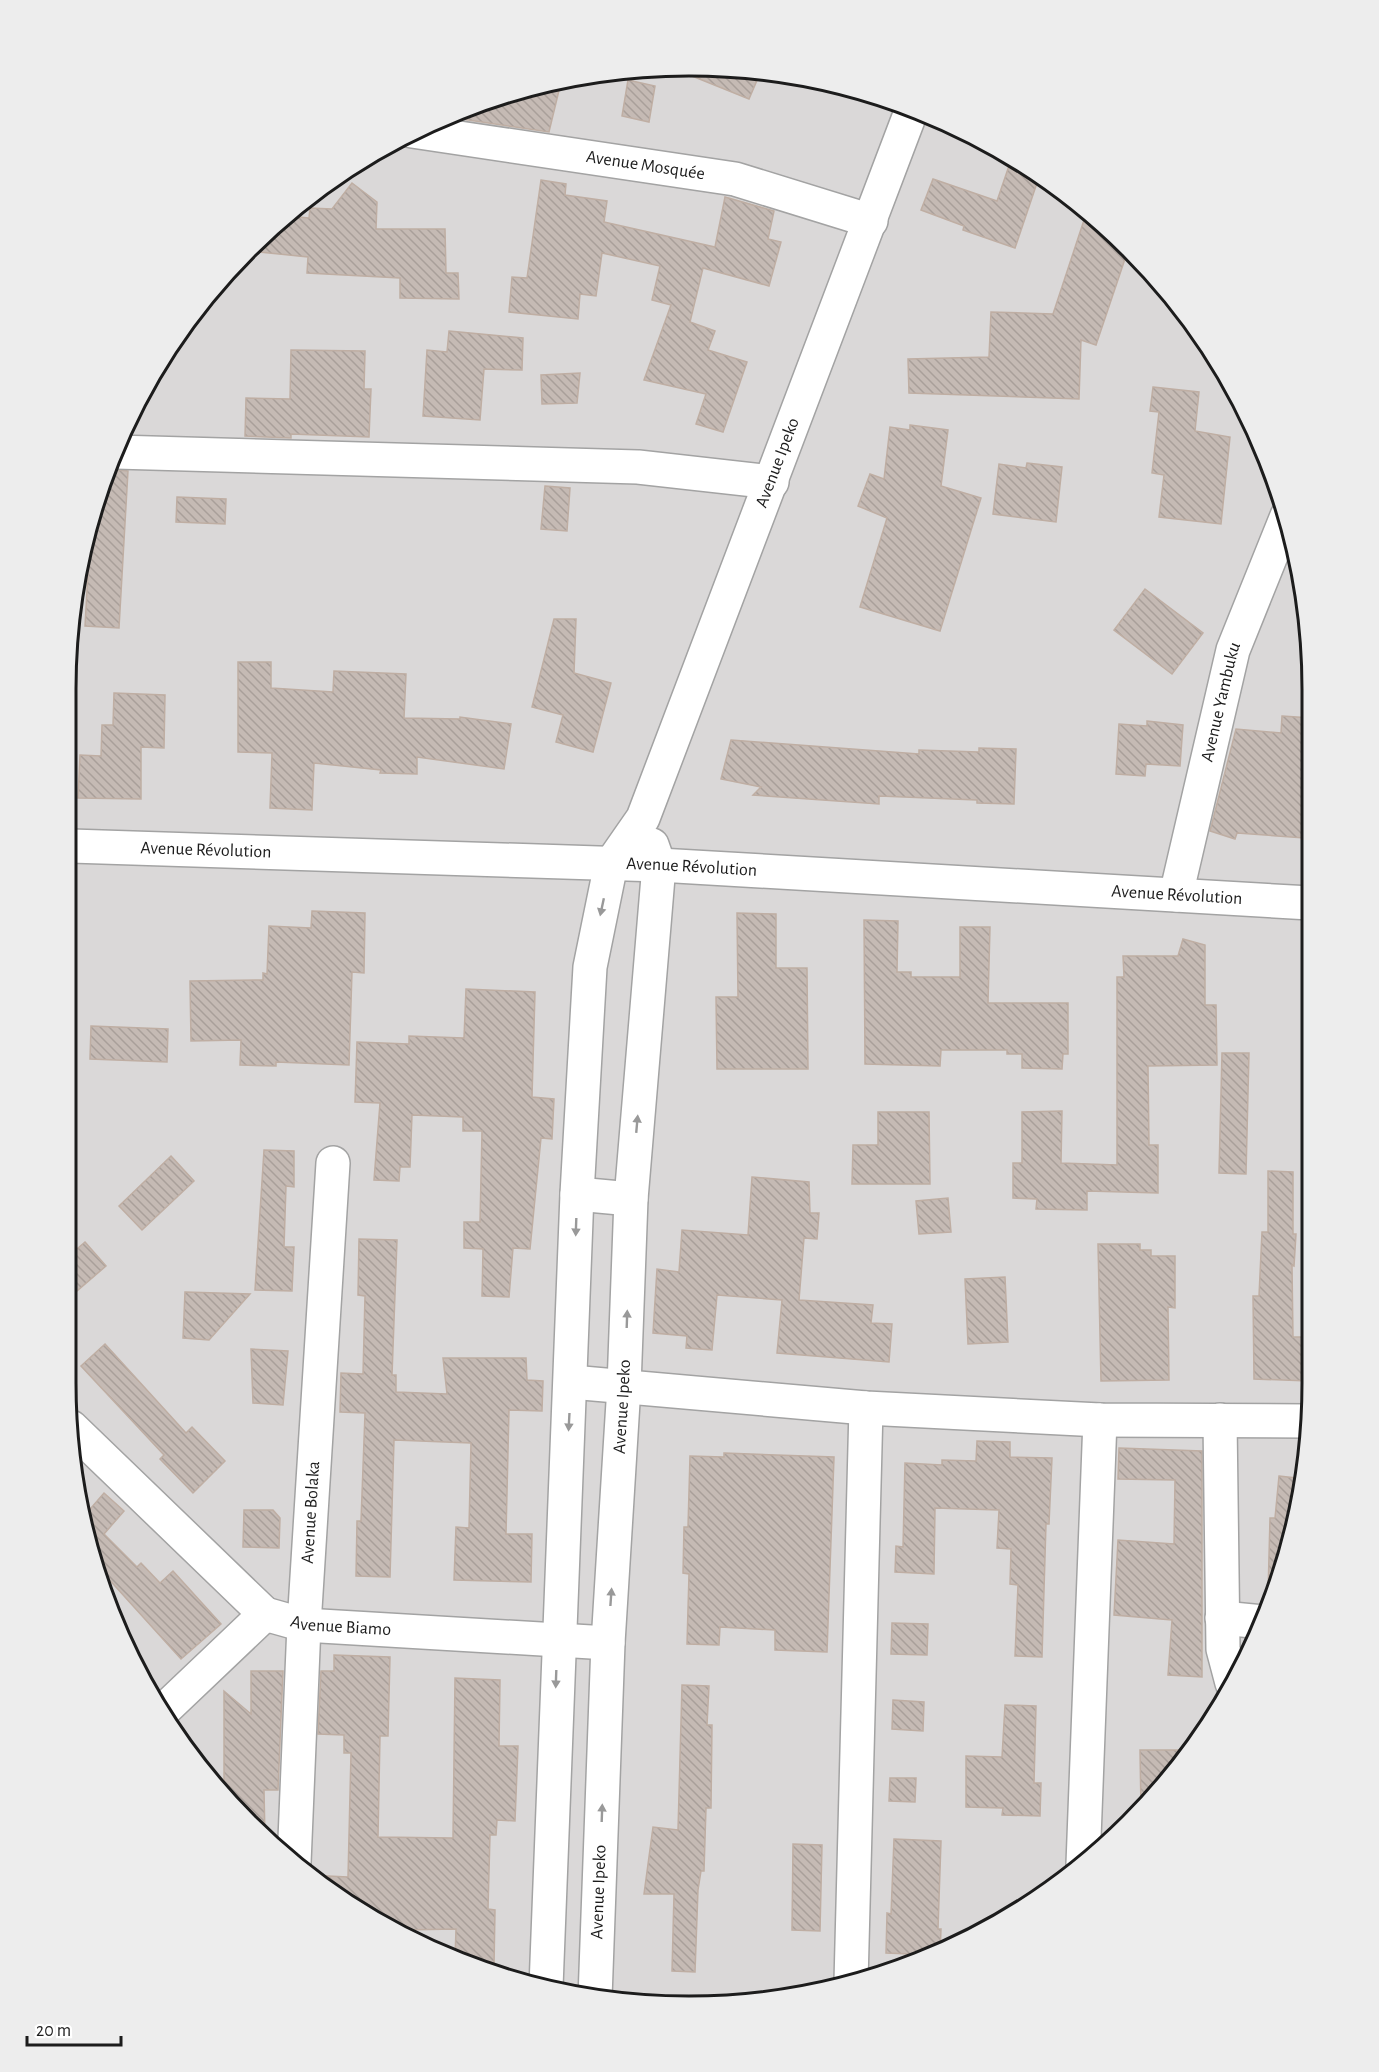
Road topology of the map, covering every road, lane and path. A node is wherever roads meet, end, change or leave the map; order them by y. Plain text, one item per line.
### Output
1 (909, 117) edge
2 (431, 134) edge
3 (871, 221) junction
4 (124, 452) edge
5 (772, 482) junction
6 (1282, 530) edge
7 (643, 818) junction
8 (76, 846) edge
9 (611, 864) junction
10 (659, 865) junction
11 (1176, 895) junction
12 (1302, 903) edge
13 (333, 1163) dead end
14 (576, 1194) junction
15 (631, 1199) junction
16 (571, 1383) junction
17 (624, 1386) junction
18 (866, 1408) junction
19 (1100, 1420) junction
20 (1220, 1420) junction
21 (1301, 1421) edge
22 (79, 1435) edge
23 (265, 1614) junction
24 (1222, 1618) junction
25 (1254, 1621) edge
26 (304, 1625) junction
27 (557, 1641) junction
28 (608, 1643) junction
29 (1229, 1672) edge
30 (169, 1706) edge
31 (295, 1851) edge
32 (1083, 1852) edge
33 (851, 1974) edge
34 (546, 1979) edge
35 (595, 1988) edge

1 - 3 street, Avenue Ipeko
2 - 3 street, Avenue Mosquée
3 - 5 street, Avenue Ipeko
4 - 5 street
5 - 7 street, Avenue Ipeko
6 - 11 street, Avenue Yambuku
7 - 9 street, Avenue Ipeko
7 - 10 street, Avenue Ipeko
8 - 9 street, Avenue Révolution
9 - 10 street, Avenue Révolution
9 -> 14 street, Avenue Ipeko
10 - 11 street, Avenue Révolution
15 -> 10 street, Avenue Ipeko
11 - 12 street, Avenue Révolution
13 - 26 street, Avenue Bolaka
14 - 15 street
14 -> 16 street, Avenue Ipeko
17 -> 15 street, Avenue Ipeko
16 - 17 street
16 -> 27 street, Avenue Ipeko
17 - 18 street
28 -> 17 street, Avenue Ipeko
18 - 19 street
18 - 33 street
19 - 20 street
19 - 32 street
20 - 21 street
20 - 24 street
22 - 23 street
23 - 26 street, Avenue Biamo
23 - 30 street, Avenue Biamo
24 - 25 street
24 - 29 street
26 - 27 street, Avenue Biamo
26 - 31 street, Avenue Bolaka
27 - 28 street, Avenue Biamo
27 -> 34 street, Avenue Ipeko
35 -> 28 street, Avenue Ipeko

